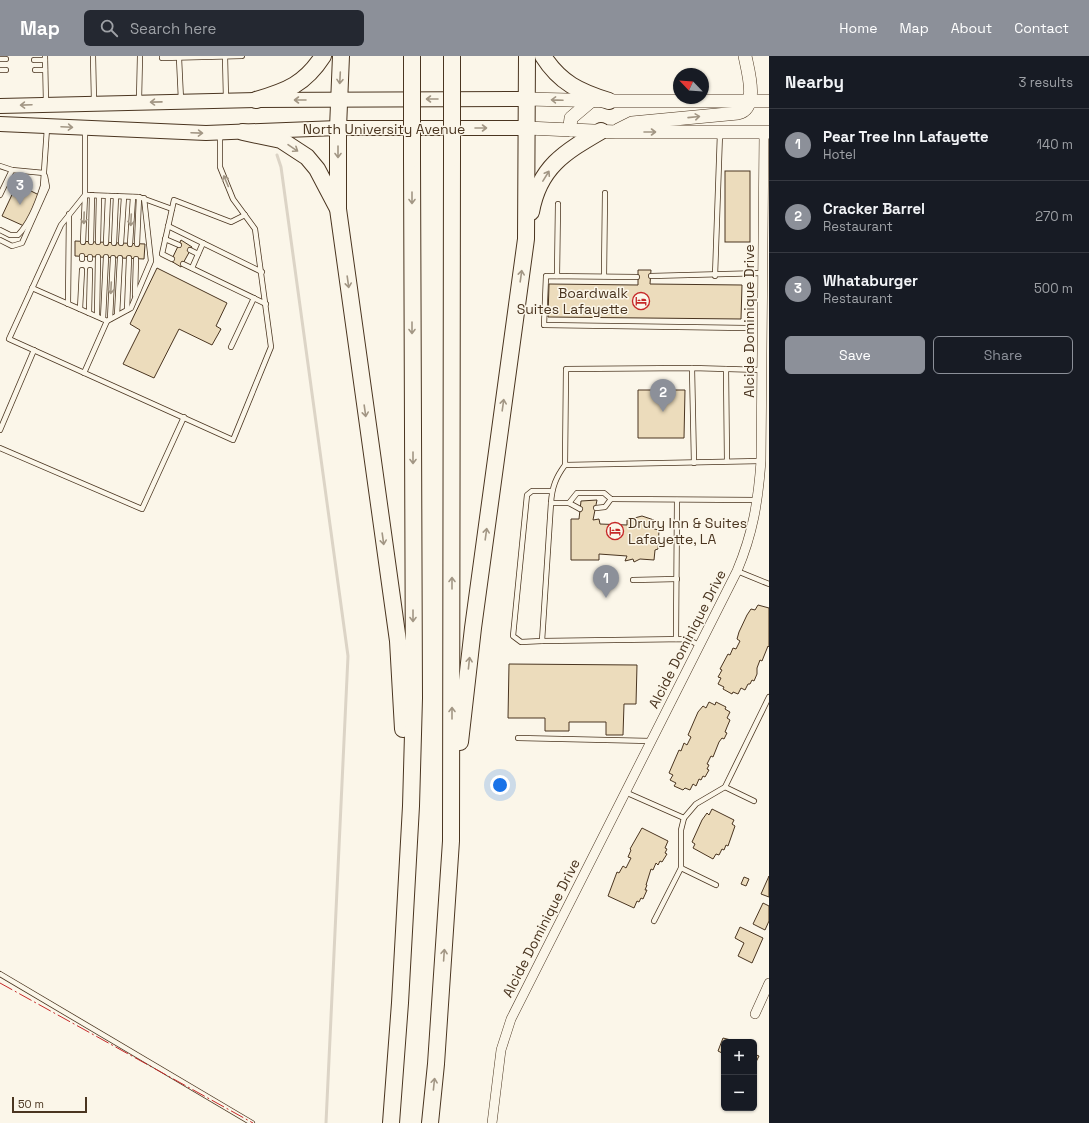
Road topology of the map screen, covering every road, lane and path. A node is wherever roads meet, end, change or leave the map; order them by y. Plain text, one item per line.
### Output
1 (93, 56) edge
2 (140, 56) edge
3 (162, 56) edge
4 (213, 56) edge
5 (225, 56) edge
6 (242, 56) edge
7 (323, 56) edge
8 (342, 56) edge
9 (412, 56) edge
10 (452, 56) edge
11 (527, 56) edge
12 (543, 56) edge
13 (745, 56) edge
14 (177, 57) edge
15 (187, 57) edge
16 (199, 57) edge
17 (45, 58) edge
18 (0, 59) edge
19 (6, 59) dead end
20 (34, 60) dead end
21 (0, 70) edge
22 (6, 70) dead end
23 (35, 70) dead end
24 (46, 70) junction
25 (527, 99) junction
26 (226, 100) junction
27 (256, 100) junction
28 (339, 100) junction
29 (750, 100) junction
30 (181, 101) junction
31 (591, 101) junction
32 (609, 101) junction
33 (769, 101) edge
34 (139, 102) junction
35 (94, 103) junction
36 (46, 104) junction
37 (0, 106) edge
38 (0, 124) edge
39 (47, 126) junction
40 (85, 128) junction
41 (338, 128) junction
42 (527, 128) junction
43 (571, 130) junction
44 (767, 130) edge
45 (243, 132) junction
46 (609, 132) junction
47 (720, 132) junction
48 (220, 133) junction
49 (0, 166) edge
50 (12, 170) junction
51 (44, 173) junction
52 (604, 193) dead end
53 (0, 195) edge
54 (85, 195) junction
55 (92, 195) junction
56 (99, 196) junction
57 (108, 196) junction
58 (116, 196) junction
59 (124, 197) junction
60 (133, 197) junction
61 (142, 198) junction
62 (558, 204) dead end
63 (172, 209) junction
64 (338, 209) junction
65 (766, 210) edge
66 (69, 214) junction
67 (245, 215) junction
68 (168, 226) junction
69 (0, 230) edge
70 (165, 239) junction
71 (526, 239) junction
72 (0, 240) edge
73 (83, 242) dead end
74 (91, 242) dead end
75 (98, 242) dead end
76 (106, 243) dead end
77 (114, 243) dead end
78 (121, 243) dead end
79 (130, 244) dead end
80 (137, 244) dead end
81 (203, 244) junction
82 (179, 245) dead end
83 (190, 250) dead end
84 (198, 254) junction
85 (98, 257) dead end
86 (106, 257) dead end
87 (113, 258) dead end
88 (120, 258) dead end
89 (129, 258) dead end
90 (136, 259) dead end
91 (172, 259) dead end
92 (183, 264) dead end
93 (192, 268) junction
94 (82, 270) dead end
95 (90, 270) dead end
96 (262, 272) junction
97 (766, 273) edge
98 (557, 276) junction
99 (604, 276) junction
100 (650, 276) dead end
101 (715, 276) junction
102 (637, 277) dead end
103 (32, 288) junction
104 (254, 298) junction
105 (135, 299) junction
106 (68, 304) junction
107 (266, 304) junction
108 (80, 309) junction
109 (127, 310) junction
110 (89, 313) junction
111 (118, 315) junction
112 (97, 316) junction
113 (107, 319) junction
114 (746, 328) dead end
115 (231, 347) dead end
116 (34, 350) junction
117 (692, 368) junction
118 (726, 369) junction
119 (763, 370) junction
120 (84, 373) junction
121 (184, 418) junction
122 (0, 430) edge
123 (0, 448) edge
124 (726, 461) junction
125 (761, 461) junction
126 (694, 463) junction
127 (565, 465) junction
128 (552, 491) junction
129 (611, 499) junction
130 (677, 500) junction
131 (758, 500) junction
132 (551, 503) junction
133 (569, 503) junction
134 (596, 508) dead end
135 (580, 509) dead end
136 (737, 571) junction
137 (677, 579) junction
138 (633, 580) dead end
139 (769, 584) edge
140 (676, 639) junction
141 (542, 640) junction
142 (699, 645) junction
143 (769, 697) edge
144 (518, 738) dead end
145 (651, 741) junction
146 (725, 786) junction
147 (625, 792) junction
148 (754, 801) dead end
149 (684, 818) junction
150 (451, 841) junction
151 (407, 860) junction
152 (681, 868) junction
153 (716, 884) dead end
154 (654, 921) dead end
155 (0, 974) edge
156 (769, 983) edge
157 (755, 1014) dead end
158 (252, 1123) edge
159 (391, 1123) edge
160 (430, 1123) edge
161 (492, 1123) edge

1 - 35 lane
2 - 34 lane
3 - 14 lane
4 - 5 lane
4 - 16 lane
5 - 6 lane
5 - 26 lane
7 - 27 highway
8 -> 28 highway
9 -> 151 highway, bridge
150 -> 10 highway, bridge
11 - 25 highway
12 - 32 highway
13 - 29 main road
14 - 15 lane
14 - 30 lane
15 - 16 lane
17 - 20 lane
17 - 24 lane
18 - 19 lane
21 - 22 lane
23 - 24 lane
24 - 36 lane
25 -> 28 main road, North University Avenue
31 -> 25 main road, North University Avenue
25 - 42 highway
26 - 27 main road, North University Avenue
26 - 30 main road, North University Avenue
28 -> 27 main road, North University Avenue
28 - 41 highway
29 - 32 main road, North University Avenue
29 - 33 main road, North University Avenue
46 -> 29 main road
30 -> 34 main road, North University Avenue
31 - 32 main road, North University Avenue
31 - 43 main road
34 - 35 main road, North University Avenue
35 - 36 main road, North University Avenue
36 -> 37 main road, North University Avenue
38 - 39 main road, North University Avenue
39 -> 40 main road, North University Avenue
39 - 51 lane
40 -> 48 main road, North University Avenue
40 - 54 lane
41 -> 42 main road, North University Avenue
41 - 45 main road, North University Avenue
41 -> 64 highway
42 - 43 main road, North University Avenue
42 - 71 highway
43 - 46 main road, North University Avenue
44 - 47 main road, North University Avenue
44 - 65 street, Alcide Dominique Drive
45 - 48 main road, North University Avenue
45 -> 64 highway
46 -> 47 main road, North University Avenue
71 -> 46 highway
47 - 101 lane
67 -> 48 lane
49 - 50 lane
50 - 51 lane
50 - 53 lane
51 - 69 lane
51 - 72 lane
52 - 99 lane
54 - 55 lane
54 - 66 lane
54 -> 73 lane
55 - 56 lane
55 - 74 lane
56 - 57 lane
56 - 75 lane
57 - 58 lane
57 - 76 lane
58 - 59 lane
58 - 77 lane
59 - 60 lane
59 - 78 lane
60 - 61 lane
60 -> 79 lane
61 - 63 lane
61 - 80 lane
61 - 105 lane
62 - 98 lane
63 - 67 lane
63 - 68 lane
64 -> 151 highway
65 - 97 street, Alcide Dominique Drive
66 - 103 lane
66 - 106 lane
67 - 96 lane
68 - 70 lane
68 - 81 lane
70 - 82 lane
70 - 91 lane
150 -> 71 highway
81 - 84 lane
81 - 96 lane
83 - 84 lane
84 - 93 lane
85 - 112 lane
86 - 113 lane
87 -> 113 lane
88 - 111 lane
89 - 109 lane
90 - 105 lane
92 - 93 lane
93 - 104 lane
94 - 108 lane
95 - 110 lane
96 - 107 lane
97 - 101 lane
97 - 119 street, Alcide Dominique Drive
98 - 99 lane
98 - 114 lane
99 - 102 lane
100 - 101 lane
103 - 106 lane
103 - 116 lane
104 - 107 lane
104 - 115 lane
105 - 109 lane
106 - 108 lane
107 - 121 lane
108 - 110 lane
109 - 111 lane
110 - 112 lane
111 - 113 lane
112 - 113 lane
113 - 120 lane
116 - 120 lane
116 - 122 lane
117 - 118 lane
117 - 126 lane
117 - 127 lane
118 - 119 lane
118 - 124 lane
119 - 125 street, Alcide Dominique Drive
120 - 121 lane
121 - 123 lane
124 - 125 lane
124 - 126 lane
125 - 131 street, Alcide Dominique Drive
126 - 127 lane
127 - 128 lane
128 - 132 lane
128 - 141 lane
129 - 130 lane
129 - 133 lane
129 - 134 lane
130 - 131 lane
130 - 137 lane
131 - 136 street, Alcide Dominique Drive
132 - 133 lane
132 - 141 lane
133 - 135 lane
136 - 139 lane
136 - 142 street, Alcide Dominique Drive
137 - 138 lane
137 - 140 lane
140 - 141 lane
140 - 142 lane
142 - 145 street, Alcide Dominique Drive
143 - 146 lane
144 - 145 lane
145 - 147 street, Alcide Dominique Drive
146 - 148 lane
146 - 149 lane
147 - 149 lane
147 - 161 street, Alcide Dominique Drive
149 - 152 lane
160 -> 150 highway
151 - 159 highway
152 - 153 lane
152 - 154 lane
155 - 158 lane
156 - 157 street

